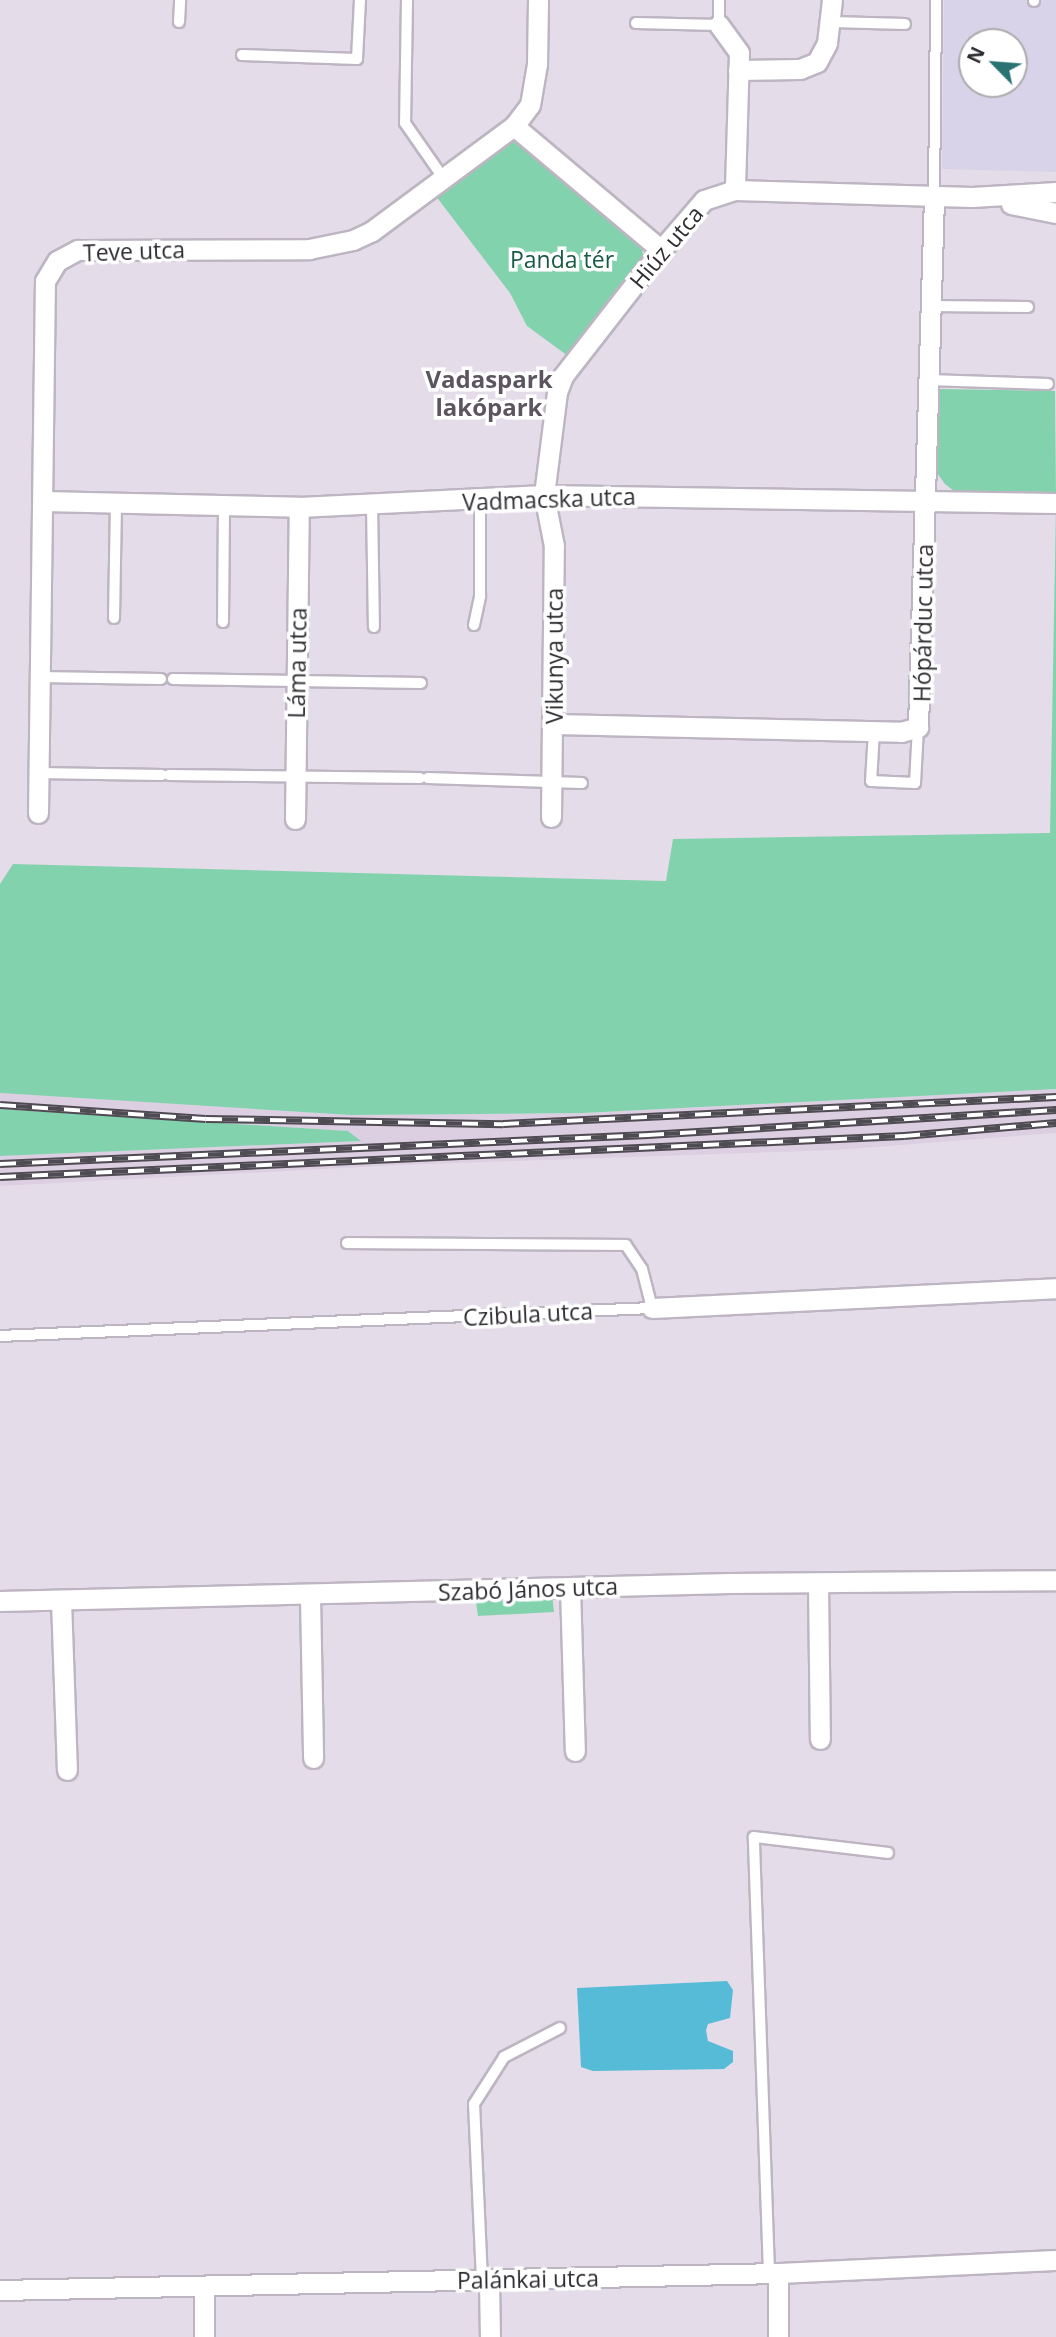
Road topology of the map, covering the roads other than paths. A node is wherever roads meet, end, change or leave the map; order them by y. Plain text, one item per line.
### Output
1 (180, 0) edge
2 (360, 0) edge
3 (407, 0) edge
4 (538, 0) edge
5 (719, 0) edge
6 (832, 0) edge
7 (936, 0) edge
8 (179, 22) dead end
9 (832, 22) junction
10 (636, 23) dead end
11 (719, 24) junction
12 (905, 24) dead end
13 (242, 55) dead end
14 (738, 70) junction
15 (514, 126) junction
16 (442, 176) junction
17 (735, 190) junction
18 (1056, 192) edge
19 (934, 197) junction
20 (972, 197) junction
21 (1056, 213) edge
22 (661, 250) junction
23 (931, 306) junction
24 (1028, 307) dead end
25 (929, 380) junction
26 (1048, 384) dead end
27 (544, 495) junction
28 (926, 500) junction
29 (43, 501) junction
30 (480, 501) junction
31 (116, 503) junction
32 (1056, 503) edge
33 (372, 504) junction
34 (224, 505) junction
35 (299, 507) junction
36 (114, 618) dead end
37 (223, 622) dead end
38 (474, 625) dead end
39 (374, 626) dead end
40 (39, 677) junction
41 (173, 679) dead end
42 (160, 680) dead end
43 (296, 681) junction
44 (421, 683) dead end
45 (555, 724) junction
46 (918, 727) junction
47 (874, 731) junction
48 (37, 773) junction
49 (295, 777) junction
50 (552, 782) junction
51 (582, 783) dead end
52 (38, 813) dead end
53 (551, 817) dead end
54 (295, 819) dead end
55 (347, 1243) dead end
56 (1056, 1289) edge
57 (652, 1308) junction
58 (0, 1336) edge
59 (1056, 1580) edge
60 (818, 1583) junction
61 (570, 1587) junction
62 (310, 1597) junction
63 (61, 1600) junction
64 (0, 1601) edge
65 (820, 1739) dead end
66 (575, 1751) dead end
67 (313, 1758) dead end
68 (67, 1770) dead end
69 (888, 1853) dead end
70 (560, 2028) dead end
71 (1056, 2260) edge
72 (774, 2273) junction
73 (486, 2281) junction
74 (204, 2287) junction
75 (0, 2290) edge
76 (204, 2337) edge
77 (490, 2337) edge
78 (778, 2337) edge

1 - 8 lane
2 - 13 lane
3 - 16 lane
4 - 15 street, Teve utca
5 - 11 lane
6 - 9 street
7 - 19 lane
9 - 12 lane
9 - 14 street
10 - 11 lane
11 - 14 street
14 - 17 street
15 - 16 street, Teve utca
15 - 22 street
16 - 29 street, Teve utca
17 - 19 street, Hiúz utca
17 - 22 street, Hiúz utca
18 - 20 street, Hiúz utca
19 - 20 street, Hiúz utca
19 - 23 street, Hópárduc utca
20 - 21 street, Hiúz utca
22 - 27 street, Hiúz utca
23 - 24 lane
23 - 25 street, Hópárduc utca
25 - 26 lane
25 - 28 street, Hópárduc utca
27 - 28 street, Vadmacska utca
27 - 30 street, Vadmacska utca
27 - 45 street, Vikunya utca
28 - 32 street, Vadmacska utca
28 - 46 street, Hópárduc utca
29 - 31 street, Vadmacska utca
29 - 40 street, Teve utca
30 - 33 street, Vadmacska utca
30 - 38 lane
31 - 34 street, Vadmacska utca
31 - 36 lane
33 - 35 street, Vadmacska utca
33 - 39 lane
34 - 35 street, Vadmacska utca
34 - 37 lane
35 - 43 street, Láma utca
40 - 42 lane
40 - 48 street, Teve utca
41 - 43 lane
43 - 44 lane
43 - 49 street, Láma utca
45 - 47 street, Hópárduc utca
45 - 50 street, Vikunya utca
46 - 47 street, Hópárduc utca
46 - 47 lane
48 - 49 lane
48 - 52 street, Teve utca
49 - 50 lane
49 - 54 street, Láma utca
50 - 51 lane
50 - 53 street, Vikunya utca
55 - 57 lane
56 - 57 street, Czibula utca
57 - 58 lane, Czibula utca
59 - 60 street, Szabó János utca
60 - 61 street, Szabó János utca
60 - 65 street
61 - 62 street, Szabó János utca
61 - 66 street
62 - 63 street, Szabó János utca
62 - 67 street
63 - 64 street, Szabó János utca
63 - 68 street
69 - 72 lane
70 - 73 lane
71 - 72 street, Palánkai utca
72 - 73 street, Palánkai utca
72 - 78 street
73 - 74 street, Palánkai utca
73 - 77 street
74 - 75 street, Palánkai utca
74 - 76 street

